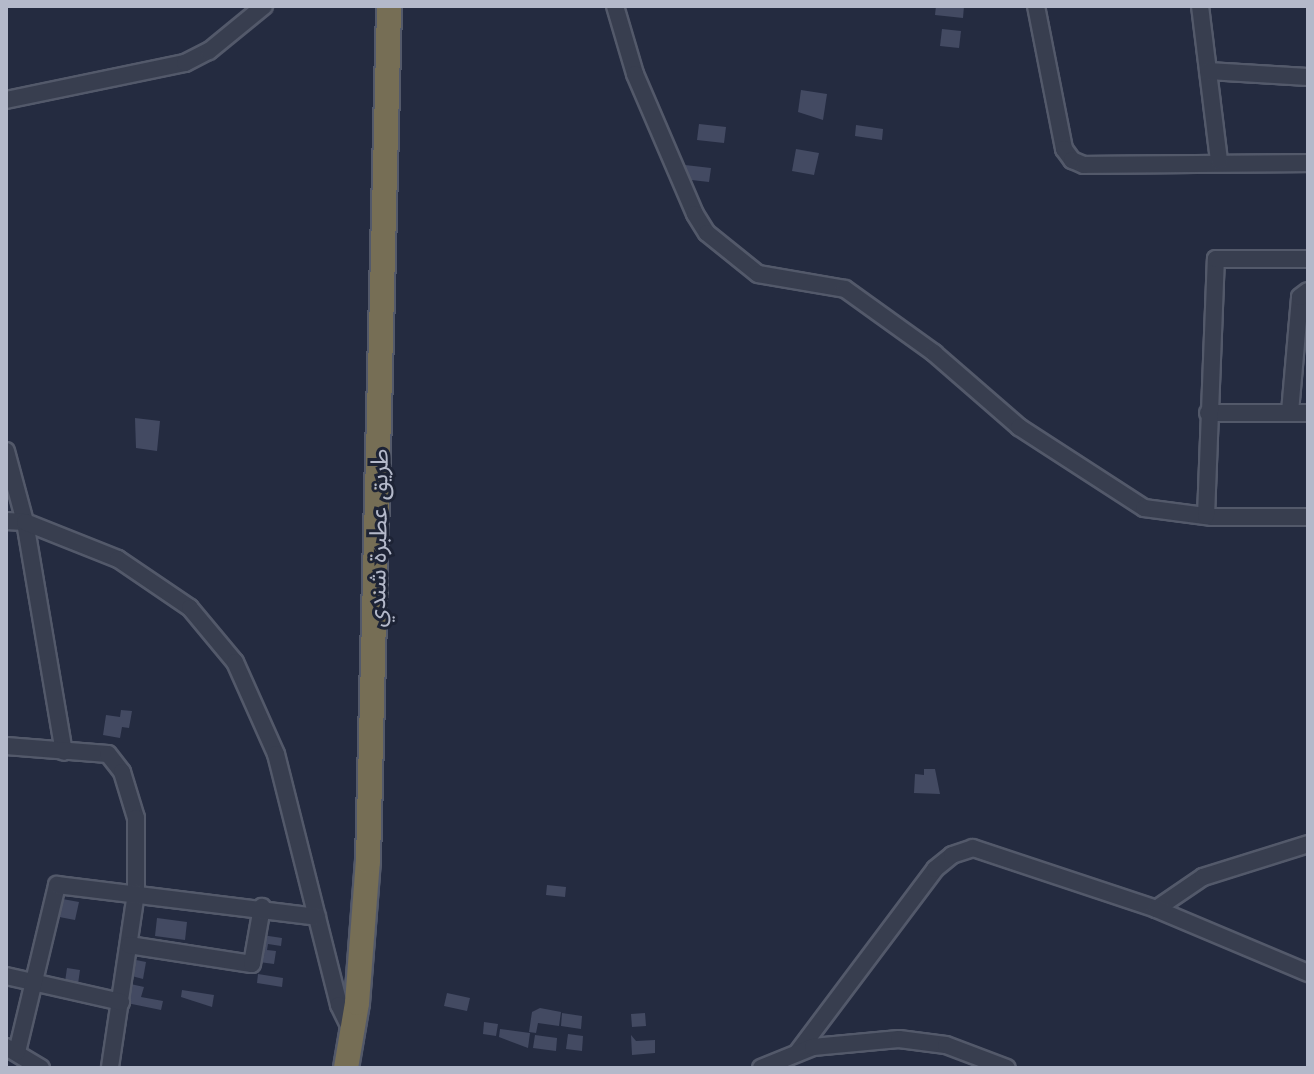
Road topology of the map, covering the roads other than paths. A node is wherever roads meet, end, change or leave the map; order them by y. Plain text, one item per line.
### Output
1 (264, 6) edge
2 (389, 6) edge
3 (615, 6) edge
4 (1036, 6) edge
5 (1200, 6) edge
6 (1208, 71) junction
7 (1308, 77) edge
8 (6, 100) edge
9 (1219, 160) junction
10 (1308, 163) edge
11 (1308, 259) edge
12 (1308, 291) edge
13 (1290, 412) junction
14 (1208, 413) junction
15 (1308, 413) edge
16 (6, 451) edge
17 (1206, 516) junction
18 (1308, 517) edge
19 (6, 521) edge
20 (25, 522) junction
21 (6, 746) edge
22 (64, 752) junction
23 (1308, 844) edge
24 (136, 893) junction
25 (262, 907) junction
26 (1156, 909) junction
27 (317, 917) junction
28 (129, 945) junction
29 (1308, 973) edge
30 (6, 976) edge
31 (34, 982) junction
32 (121, 1002) junction
33 (352, 1032) junction
34 (11, 1050) edge
35 (797, 1053) junction
36 (41, 1068) edge
37 (110, 1068) edge
38 (346, 1068) edge
39 (761, 1068) edge
40 (1007, 1068) edge

1 - 8 street
2 - 33 highway, طريق عطبرة شندي
3 - 17 street
4 - 9 street
5 - 6 street
6 - 7 street
6 - 9 street
9 - 10 street
11 - 14 street
12 - 13 street
13 - 14 street
13 - 15 street
14 - 17 street
16 - 20 street
17 - 18 street
19 - 20 street
20 - 22 street
20 - 27 street
21 - 22 street
22 - 24 street
23 - 26 street
24 - 25 street
24 - 28 street
24 - 31 street
25 - 27 street
25 - 28 street
26 - 29 street
26 - 35 street
27 - 33 street
28 - 32 street
30 - 31 street
31 - 32 street
31 - 34 street
32 - 37 street
33 - 38 highway, طريق عطبرة شندي
34 - 36 street
35 - 39 street
35 - 40 street

